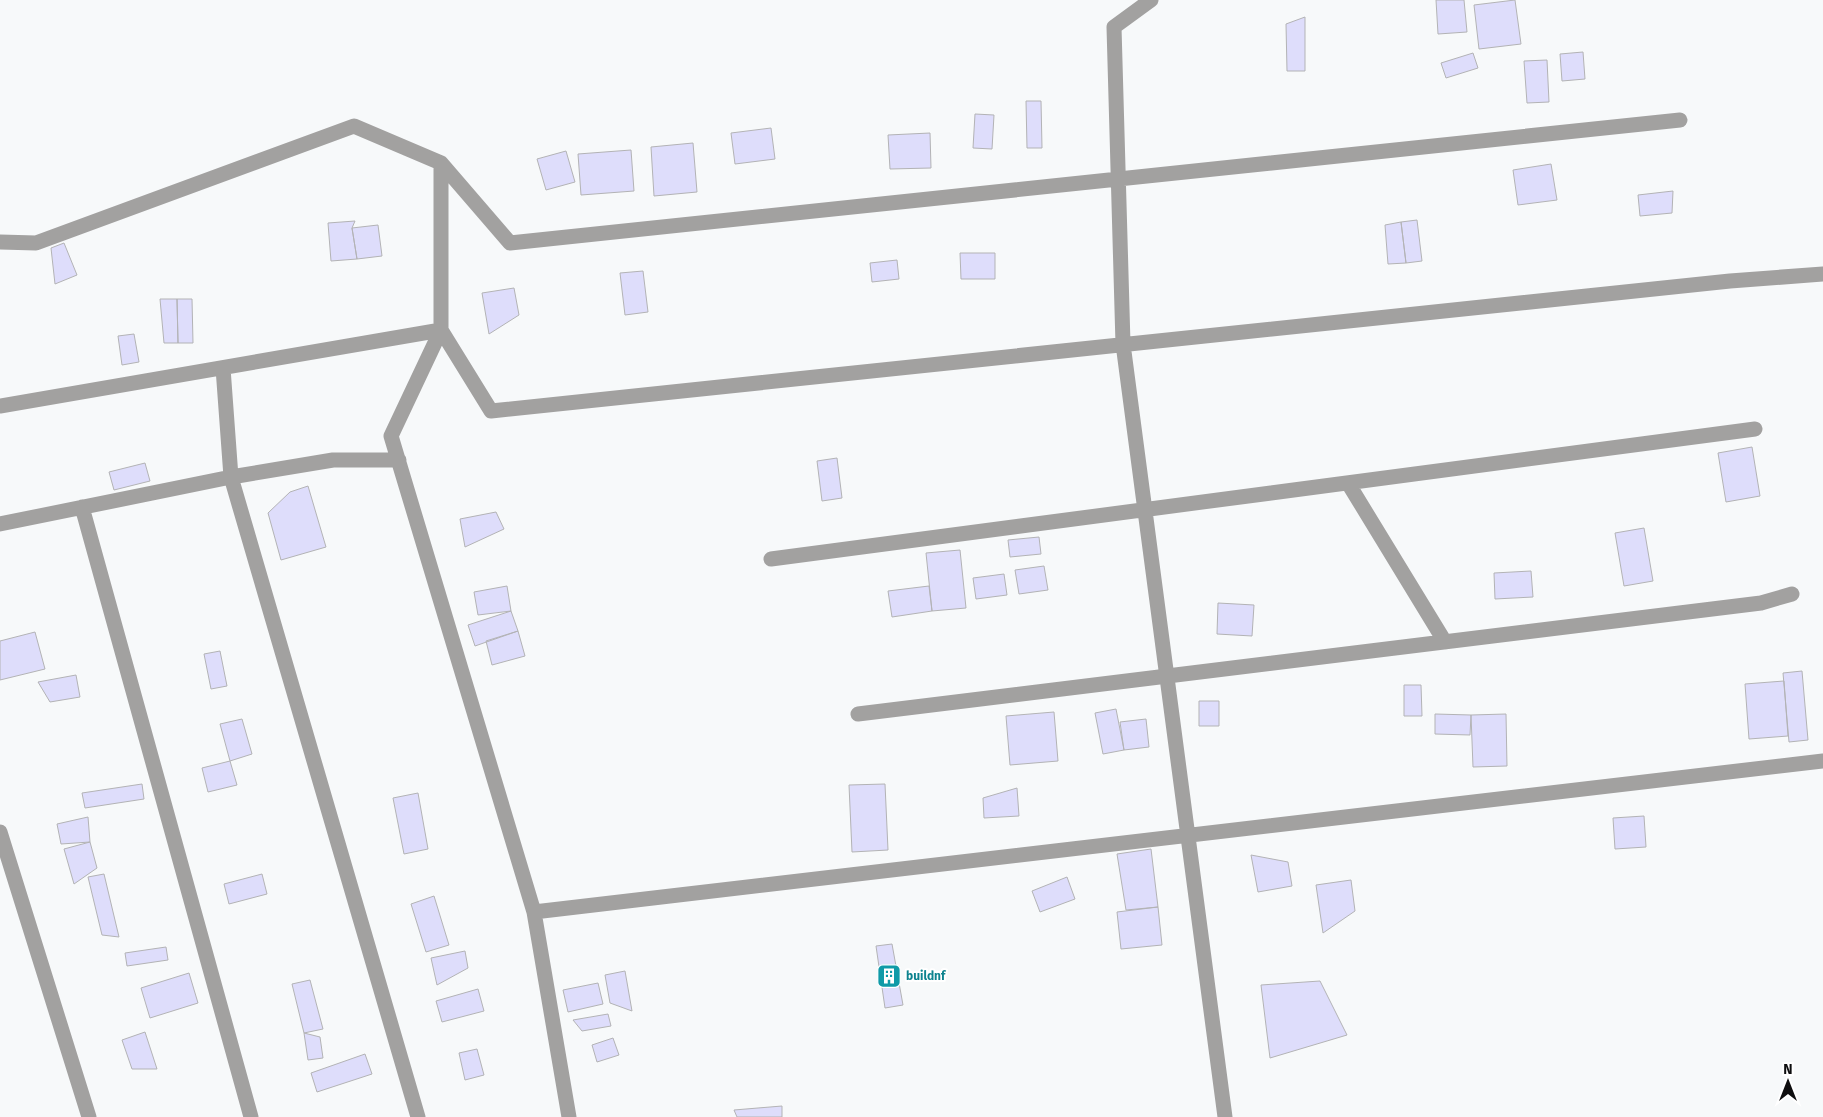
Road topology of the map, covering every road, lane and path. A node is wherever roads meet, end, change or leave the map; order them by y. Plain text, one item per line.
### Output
1 (1151, 0) edge
2 (1680, 120) dead end
3 (441, 163) junction
4 (1118, 179) junction
5 (0, 242) edge
6 (1823, 274) edge
7 (441, 330) junction
8 (1123, 344) junction
9 (223, 368) junction
10 (0, 406) edge
11 (1755, 429) dead end
12 (398, 460) junction
13 (231, 477) junction
14 (1348, 483) junction
15 (82, 507) junction
16 (1145, 510) junction
17 (0, 524) edge
18 (771, 559) dead end
19 (1792, 594) dead end
20 (1445, 642) junction
21 (1167, 676) junction
22 (858, 714) dead end
23 (1823, 761) edge
24 (0, 832) edge
25 (1188, 836) junction
26 (534, 912) junction
27 (89, 1117) edge
28 (251, 1117) edge
29 (418, 1117) edge
30 (569, 1117) edge
31 (1225, 1117) edge

1 - 4 street
2 - 4 street
3 - 4 street
3 - 5 street
3 - 7 street
4 - 8 street
6 - 8 street
7 - 8 street
7 - 9 street
7 - 12 street
8 - 16 street
9 - 10 street
9 - 13 street
11 - 14 street
12 - 13 street
12 - 26 street
13 - 15 street
13 - 29 street
14 - 16 street
14 - 20 street
15 - 17 street
15 - 28 street
16 - 18 street
16 - 21 street
19 - 20 street
20 - 21 street
21 - 22 street
21 - 25 street
23 - 25 street
24 - 27 street
25 - 26 street
25 - 31 street
26 - 30 street

